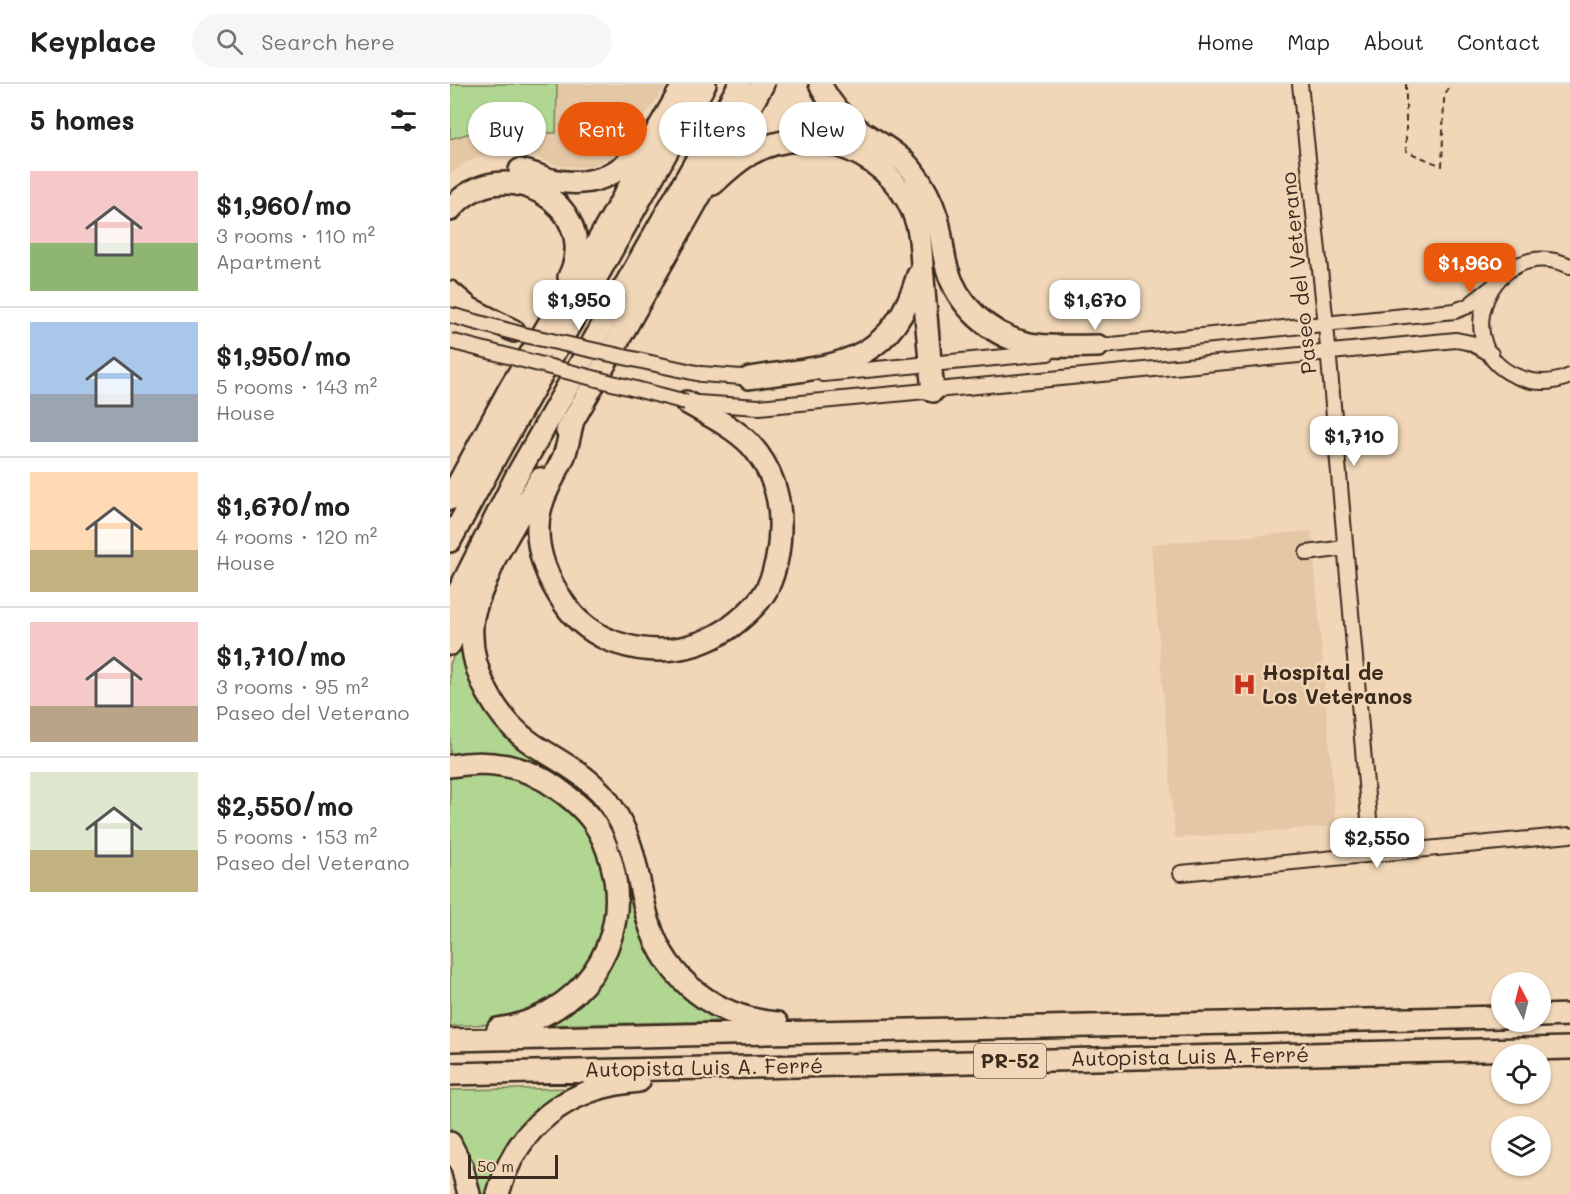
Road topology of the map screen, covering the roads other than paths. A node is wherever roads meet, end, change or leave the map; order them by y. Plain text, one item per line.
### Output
1 (684, 84) edge
2 (705, 84) edge
3 (740, 84) edge
4 (763, 84) edge
5 (820, 84) edge
6 (1300, 84) edge
7 (653, 138) junction
8 (450, 190) edge
9 (701, 194) junction
10 (450, 210) edge
11 (921, 263) junction
12 (1570, 266) edge
13 (1491, 288) junction
14 (450, 292) edge
15 (555, 314) junction
16 (450, 315) edge
17 (1326, 325) junction
18 (520, 334) junction
19 (450, 341) edge
20 (1098, 346) junction
21 (1328, 353) junction
22 (1491, 354) junction
23 (931, 365) junction
24 (1570, 376) edge
25 (749, 378) junction
26 (933, 391) junction
27 (686, 402) junction
28 (573, 420) junction
29 (450, 500) edge
30 (450, 541) edge
31 (1346, 548) junction
32 (1307, 553) dead end
33 (495, 561) junction
34 (450, 609) edge
35 (450, 644) edge
36 (450, 766) edge
37 (1570, 835) edge
38 (1372, 853) junction
39 (1181, 873) dead end
40 (1570, 1015) edge
41 (1551, 1016) edge
42 (1491, 1017) edge
43 (930, 1030) junction
44 (450, 1034) edge
45 (450, 1040) edge
46 (1570, 1048) edge
47 (740, 1068) junction
48 (450, 1074) edge
49 (450, 1143) edge
50 (469, 1194) edge
51 (498, 1194) edge

1 - 7 highway
2 - 30 highway
3 - 34 highway
4 - 9 highway
5 - 20 highway
6 - 17 street, Paseo del Veterano
7 - 8 highway
7 - 15 highway
9 - 11 highway
9 - 28 highway
10 - 15 highway
11 - 23 highway
11 - 25 highway
12 - 13 street
13 - 17 street
13 - 22 street
14 - 18 highway, bridge
15 - 29 highway
16 - 18 street, bridge
17 - 20 street
17 - 21 street, Paseo del Veterano
18 - 25 street, bridge
19 - 27 street, bridge
20 - 23 street
21 - 22 street
21 - 26 street
21 - 31 street, Paseo del Veterano
22 - 24 street
23 - 25 street
23 - 26 highway
26 - 27 street
27 - 28 highway
28 - 33 highway
31 - 32 street
31 - 38 street, Paseo del Veterano
33 - 35 highway
33 - 43 highway
36 - 44 highway
37 - 38 street
38 - 39 street
40 - 41 highway
42 - 43 highway, Autopista Luis A. Ferré / PR-52
43 - 45 highway, Autopista Luis A. Ferré / PR-52
46 - 47 highway, Autopista Luis A. Ferré / PR-52
47 - 48 highway, Autopista Luis A. Ferré / PR-52
47 - 51 highway
49 - 50 highway

